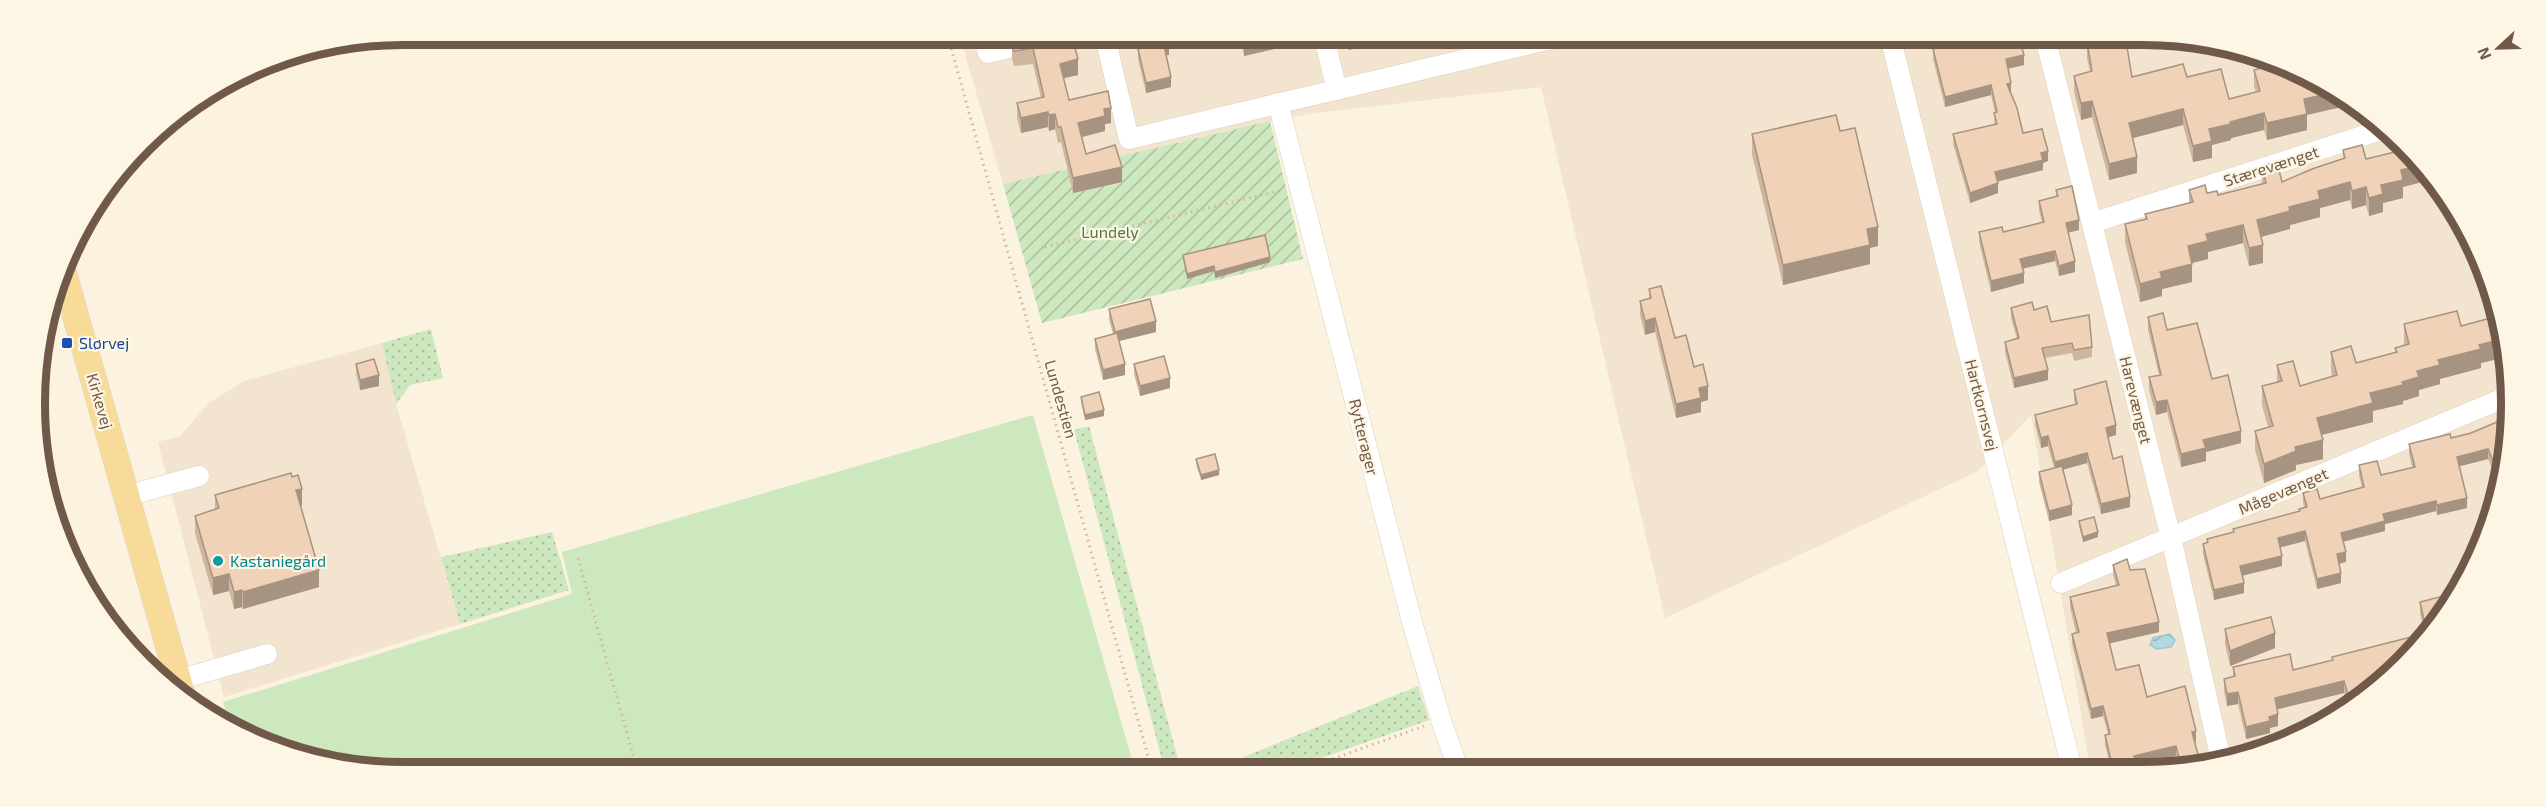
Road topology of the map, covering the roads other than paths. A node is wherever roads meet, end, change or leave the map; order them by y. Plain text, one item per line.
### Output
1 (986, 45) edge
2 (1020, 45) edge
3 (1107, 45) edge
4 (1326, 45) edge
5 (1515, 45) edge
6 (1892, 45) edge
7 (2047, 45) edge
8 (1337, 90) junction
9 (1278, 104) junction
10 (2376, 132) edge
11 (2092, 224) junction
12 (66, 282) edge
13 (2501, 399) edge
14 (199, 476) dead end
15 (126, 496) junction
16 (2171, 538) junction
17 (2061, 583) dead end
18 (267, 654) dead end
19 (179, 683) edge
20 (183, 686) edge
21 (2220, 753) edge
22 (1456, 762) edge
23 (2070, 762) edge

1 - 2 street
3 - 9 street
4 - 8 street
5 - 8 street
6 - 23 street, Hartkornsvej
7 - 11 street, Harevænget
8 - 9 street
9 - 22 street, Rytterager
10 - 11 street, Stærevænget
11 - 16 street, Harevænget
12 - 15 main road, Kirkevej
13 - 16 street, Mågevænget
14 - 15 street
15 - 19 main road, Kirkevej
16 - 17 street, Mågevænget
16 - 21 street, Harevænget
18 - 20 street, Kirkevej

